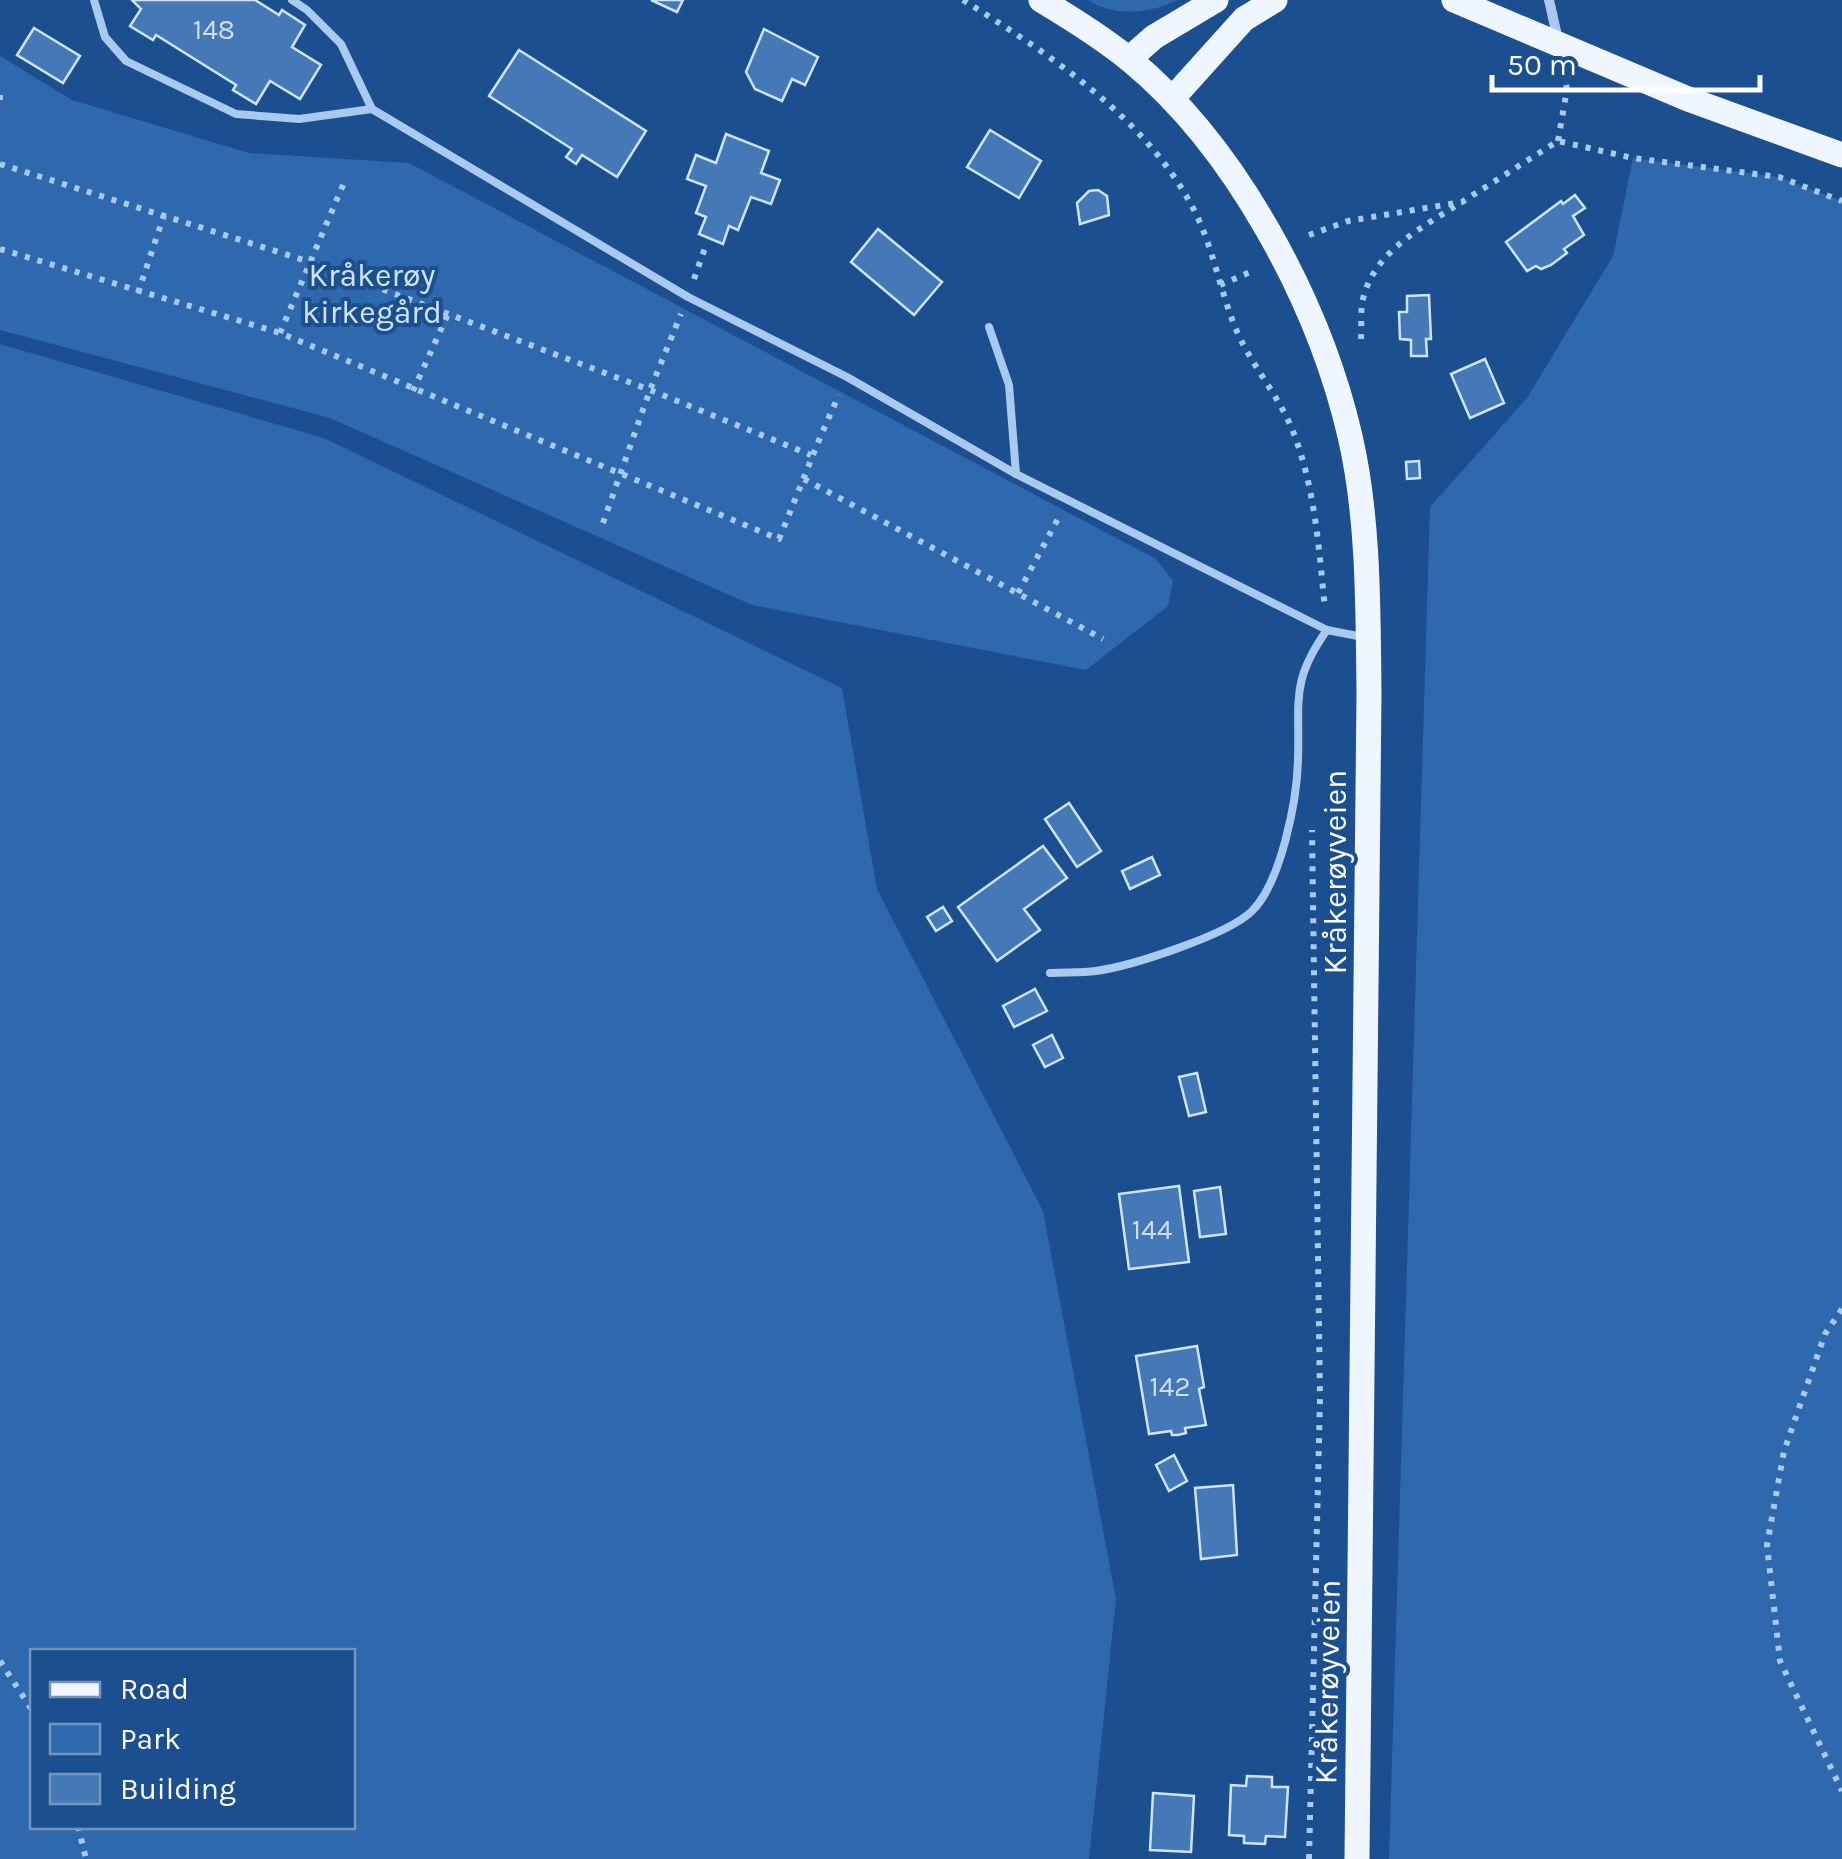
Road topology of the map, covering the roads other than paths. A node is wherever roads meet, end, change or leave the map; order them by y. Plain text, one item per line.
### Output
1 (94, 0) edge
2 (292, 0) edge
3 (1041, 0) edge
4 (1216, 0) edge
5 (1275, 0) edge
6 (1454, 0) edge
7 (1548, 0) edge
8 (1559, 46) junction
9 (1129, 59) junction
10 (1172, 100) junction
11 (372, 109) junction
12 (1842, 155) edge
13 (989, 327) dead end
14 (1016, 474) junction
15 (1327, 630) junction
16 (1368, 638) junction
17 (1050, 972) dead end
18 (1358, 1859) edge

1 - 11 lane
2 - 11 lane
3 - 9 main road, Kråkerøyveien
4 - 9 main road
5 - 10 main road
6 - 8 main road
7 - 8 street
8 - 12 main road
9 - 10 main road, Kråkerøyveien
10 - 16 main road, Kråkerøyveien
11 - 14 lane
13 - 14 lane
14 - 15 lane
15 - 16 lane
15 - 17 lane
16 - 18 main road, Kråkerøyveien

